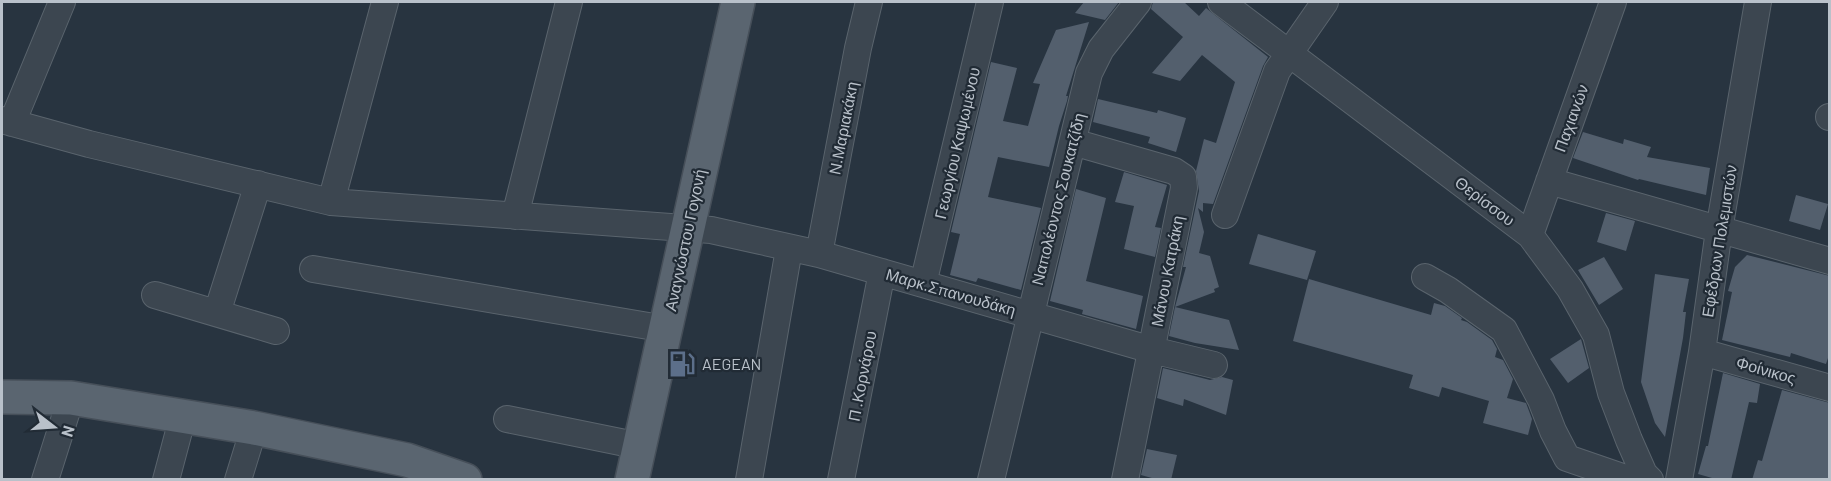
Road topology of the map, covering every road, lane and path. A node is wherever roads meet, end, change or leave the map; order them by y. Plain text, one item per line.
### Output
1 (62, 2) edge
2 (385, 2) edge
3 (568, 2) edge
4 (738, 2) edge
5 (869, 2) edge
6 (990, 2) edge
7 (1138, 2) edge
8 (1221, 2) edge
9 (1325, 2) edge
10 (1613, 2) edge
11 (1758, 2) edge
12 (1289, 52) junction
13 (7, 122) edge
14 (1073, 142) junction
15 (1549, 181) junction
16 (258, 184) junction
17 (331, 202) junction
18 (1225, 215) dead end
19 (515, 216) junction
20 (687, 229) junction
21 (1719, 230) junction
22 (1530, 235) junction
23 (789, 249) junction
24 (819, 254) junction
25 (1830, 261) edge
26 (313, 269) dead end
27 (882, 272) junction
28 (1425, 277) dead end
29 (923, 284) junction
30 (155, 295) dead end
31 (217, 313) junction
32 (1030, 314) junction
33 (666, 329) junction
34 (276, 331) dead end
35 (1152, 350) junction
36 (1702, 352) junction
37 (1214, 365) dead end
38 (1830, 388) edge
39 (2, 397) edge
40 (71, 398) junction
41 (183, 416) junction
42 (507, 419) dead end
43 (254, 428) junction
44 (640, 446) junction
45 (404, 470) edge
46 (45, 480) edge
47 (166, 480) edge
48 (238, 480) edge
49 (465, 480) edge
50 (632, 480) edge
51 (749, 480) edge
52 (841, 480) edge
53 (991, 480) edge
54 (1125, 480) edge
55 (1631, 480) edge
56 (1650, 480) edge
57 (1679, 480) edge

1 - 13 street
2 - 17 street
3 - 19 street
4 - 20 main road, Αναγνώστου Γογονή
5 - 24 street, Ν.Μαριακάκη
6 - 29 street, Γεωργίου Καψωμένου
7 - 14 street, Ναπολέοντος Σουκατζίδη
8 - 12 street, Θερίσσου
9 - 12 street
10 - 15 street, Παχιανών
11 - 21 street, Εφέδρων Πολεμιστών
12 - 18 street
12 - 22 street, Θερίσσου
13 - 16 street, Μαρκ.Σπανουδάκη
14 - 32 street, Ναπολέοντος Σουκατζίδη
14 - 35 street, Μάνου Κατράκη
15 - 21 street
15 - 22 street, Παχιανών
16 - 17 street, Μαρκ.Σπανουδάκη
16 - 31 street
17 - 19 street, Μαρκ.Σπανουδάκη
19 - 20 street, Μαρκ.Σπανουδάκη
20 - 23 street, Μαρκ.Σπανουδάκη
20 - 33 main road, Αναγνώστου Γογονή
21 - 25 street
21 - 36 street, Εφέδρων Πολεμιστών
22 - 56 street, Θερίσσου
23 - 24 street, Μαρκ.Σπανουδάκη
23 - 51 street
24 - 27 street, Μαρκ.Σπανουδάκη
26 - 33 street
27 - 29 street, Μαρκ.Σπανουδάκη
27 - 52 street, Π .Κορνάρου
28 - 55 street
29 - 32 street, Μαρκ.Σπανουδάκη
30 - 31 street
31 - 34 street
32 - 35 street, Μαρκ.Σπανουδάκη
32 - 53 street, Ναπολέοντος Σουκατζίδη
33 - 44 main road, Αναγνώστου Γογονή
35 - 37 street, Μαρκ.Σπανουδάκη
35 - 54 street, Μάνου Κατράκη
36 - 38 street, Φοίνικος
36 - 57 street, Εφέδρων Πολεμιστών
39 - 40 main road
40 - 41 main road
40 - 46 street
41 - 43 main road
41 - 47 street
42 - 44 street
43 - 45 main road
43 - 48 street
44 - 50 main road, Αναγνώστου Γογονή
45 - 49 main road

